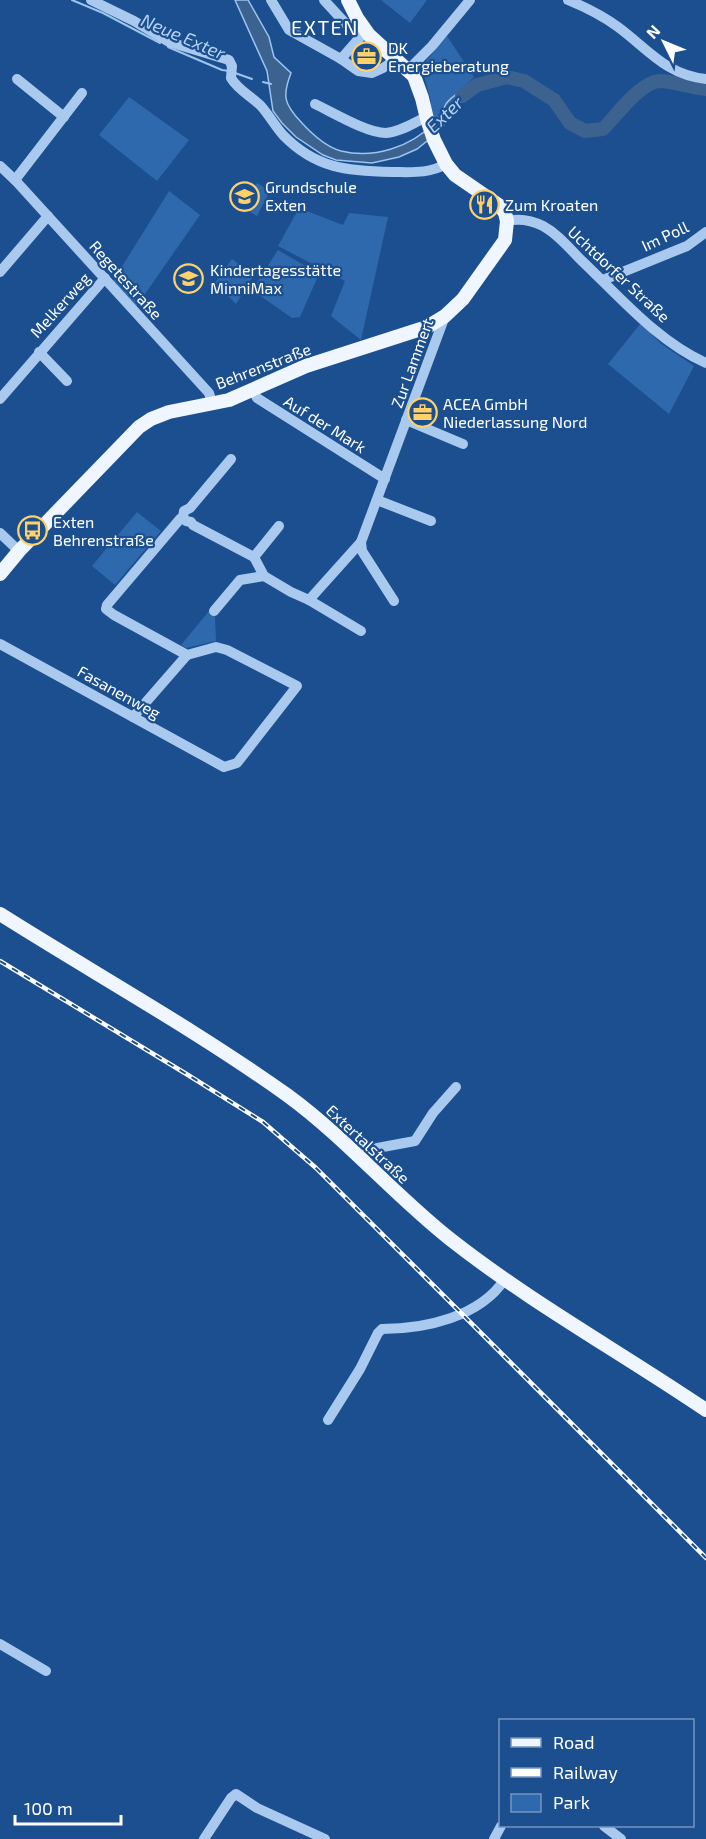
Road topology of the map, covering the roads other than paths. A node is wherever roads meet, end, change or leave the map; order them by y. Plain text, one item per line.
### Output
1 (92, 0) edge
2 (271, 0) edge
3 (324, 0) edge
4 (348, 0) edge
5 (470, 0) edge
6 (568, 0) edge
7 (364, 34) junction
8 (340, 59) junction
9 (396, 59) junction
10 (408, 70) junction
11 (706, 79) edge
12 (17, 80) dead end
13 (82, 93) dead end
14 (315, 104) dead end
15 (64, 117) junction
16 (427, 118) junction
17 (446, 164) junction
18 (0, 166) edge
19 (15, 180) junction
20 (48, 216) junction
21 (507, 221) junction
22 (706, 232) edge
23 (0, 272) edge
24 (105, 278) junction
25 (603, 280) junction
26 (445, 316) junction
27 (39, 352) junction
28 (706, 363) edge
29 (67, 381) dead end
30 (253, 390) junction
31 (0, 399) edge
32 (212, 403) junction
33 (406, 420) junction
34 (462, 444) dead end
35 (231, 459) dead end
36 (385, 479) junction
37 (377, 500) junction
38 (183, 517) junction
39 (431, 520) dead end
40 (279, 526) dead end
41 (0, 533) edge
42 (362, 542) junction
43 (19, 551) junction
44 (254, 557) junction
45 (0, 574) edge
46 (264, 576) junction
47 (309, 600) junction
48 (394, 601) dead end
49 (214, 612) dead end
50 (361, 631) dead end
51 (0, 644) edge
52 (186, 655) junction
53 (133, 717) junction
54 (0, 914) edge
55 (456, 1087) dead end
56 (361, 1158) junction
57 (505, 1279) junction
58 (706, 1410) edge
59 (328, 1420) dead end
60 (0, 1644) edge
61 (46, 1671) dead end
62 (605, 1827) edge
63 (204, 1839) edge
64 (326, 1839) edge
65 (621, 1839) edge

1 - 17 street
2 - 8 street
3 - 7 street
4 - 7 main road
5 - 10 street
6 - 11 street
7 - 8 street
7 - 9 main road
8 - 9 street
9 - 10 main road
10 - 16 main road
12 - 15 street
13 - 15 street
14 - 16 street
15 - 19 street
16 - 17 main road
17 - 21 main road
18 - 19 street, Regetestraße
19 - 20 street, Regetestraße
20 - 23 street
20 - 24 street, Regetestraße
21 - 25 street, Uchtdorfer Straße
21 - 26 main road, Behrenstraße
22 - 25 street, Im Poll
24 - 27 street, Melkerweg
24 - 32 street, Regetestraße
25 - 28 street, Uchtdorfer Straße
26 - 30 main road, Behrenstraße
26 - 33 street, Zur Lammert
27 - 29 street, Melkerweg
27 - 31 street, Melkerweg
30 - 32 main road, Behrenstraße
30 - 36 street, Auf der Mark
32 - 43 main road, Behrenstraße
33 - 34 street, Zur Lammert
33 - 36 street, Zur Lammert
35 - 38 street
36 - 37 street, Zur Lammert
37 - 39 street
37 - 42 street, Zur Lammert
38 - 44 street
38 - 52 street
40 - 44 street
41 - 43 street
42 - 47 street
42 - 48 street
43 - 45 main road, Behrenstraße
44 - 46 street
46 - 47 street
46 - 49 street
47 - 50 street
51 - 53 street, Fasanenweg
52 - 53 street
52 - 53 street, Fasanenweg
54 - 56 main road, Extertalstraße
55 - 56 street
56 - 57 main road, Extertalstraße
57 - 58 main road, Extertalstraße
57 - 59 street
60 - 61 street
62 - 65 street
63 - 64 street

